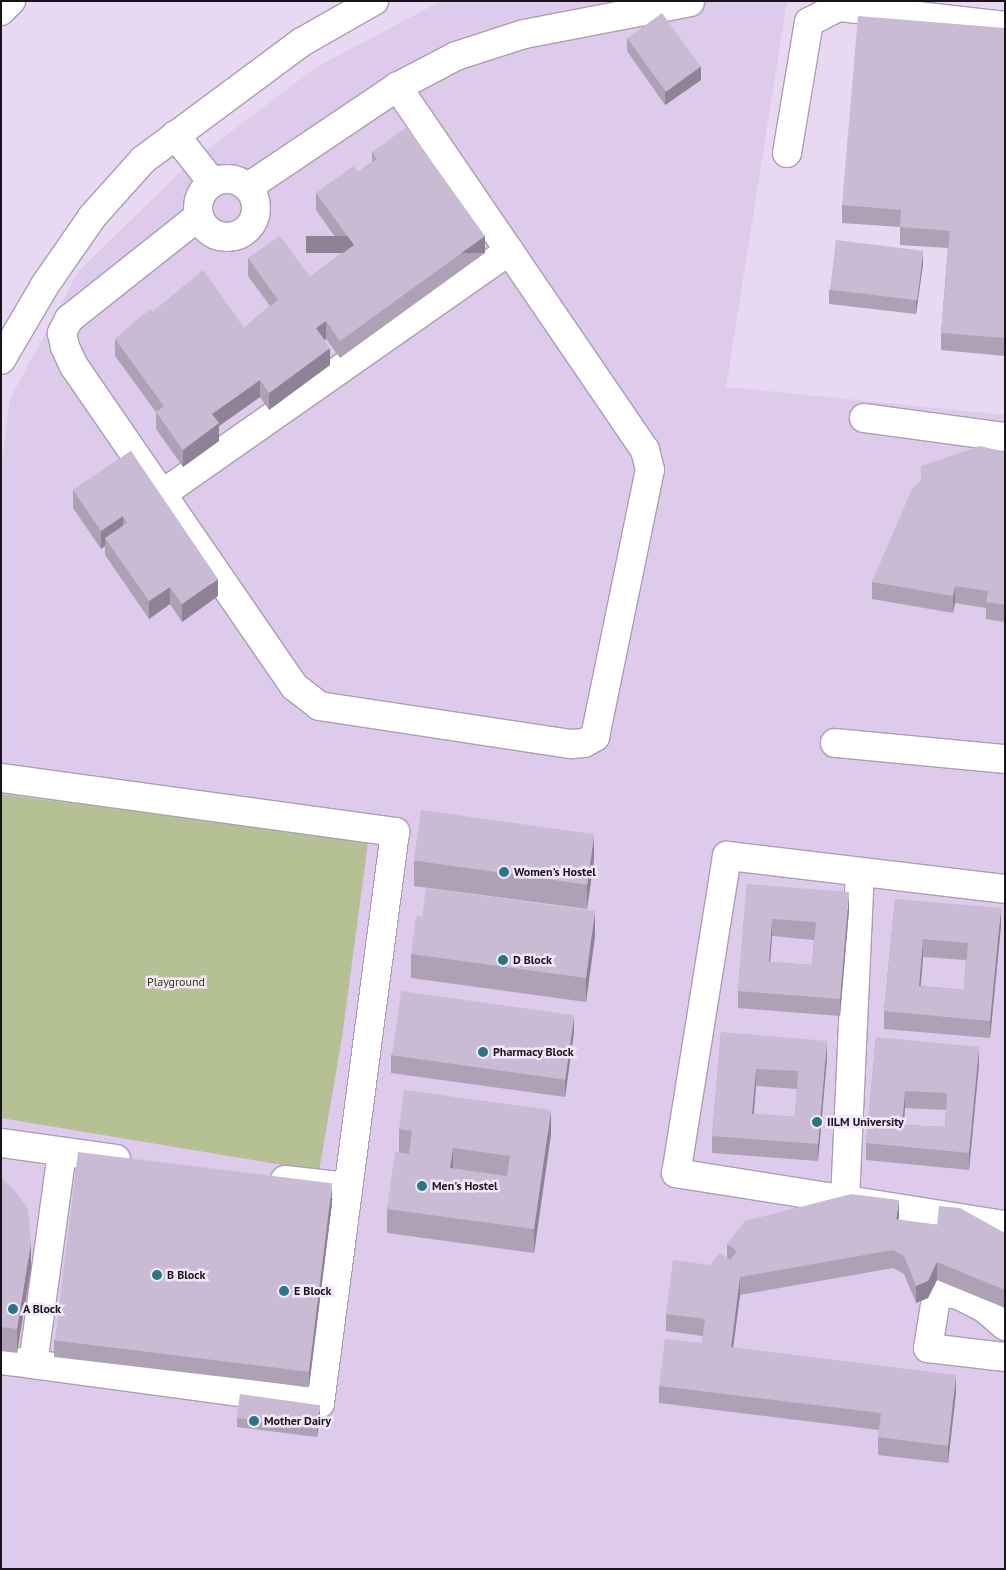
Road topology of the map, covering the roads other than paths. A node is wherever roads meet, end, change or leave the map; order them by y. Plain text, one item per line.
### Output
1 (11, 1) edge
2 (374, 1) edge
3 (690, 2) edge
4 (1, 11) edge
5 (1005, 26) edge
6 (397, 87) junction
7 (175, 135) junction
8 (787, 153) dead end
9 (212, 182) junction
10 (248, 186) junction
11 (199, 216) junction
12 (509, 251) junction
13 (1, 360) edge
14 (864, 418) dead end
15 (1005, 437) edge
16 (162, 494) junction
17 (835, 743) dead end
18 (1005, 760) edge
19 (1, 778) edge
20 (860, 873) junction
21 (1005, 889) edge
22 (1, 1143) edge
23 (62, 1152) junction
24 (141, 1162) edge
25 (259, 1176) edge
26 (348, 1187) junction
27 (845, 1200) junction
28 (1005, 1225) edge
29 (1005, 1326) edge
30 (1005, 1357) edge
31 (1, 1360) edge
32 (33, 1364) junction

1 - 4 street
2 - 7 street
3 - 6 street
5 - 8 street
6 - 10 street
6 - 12 street
7 - 9 street
7 - 13 street
9 - 10 street
9 - 11 street
10 - 11 street
11 - 16 street
12 - 16 street
12 - 16 street
14 - 15 street
17 - 18 street
19 - 26 street
20 - 21 street
20 - 27 street
20 - 27 street
22 - 23 street
23 - 24 street
23 - 32 street
25 - 26 street
26 - 32 street
27 - 28 street
29 - 30 street
31 - 32 street

